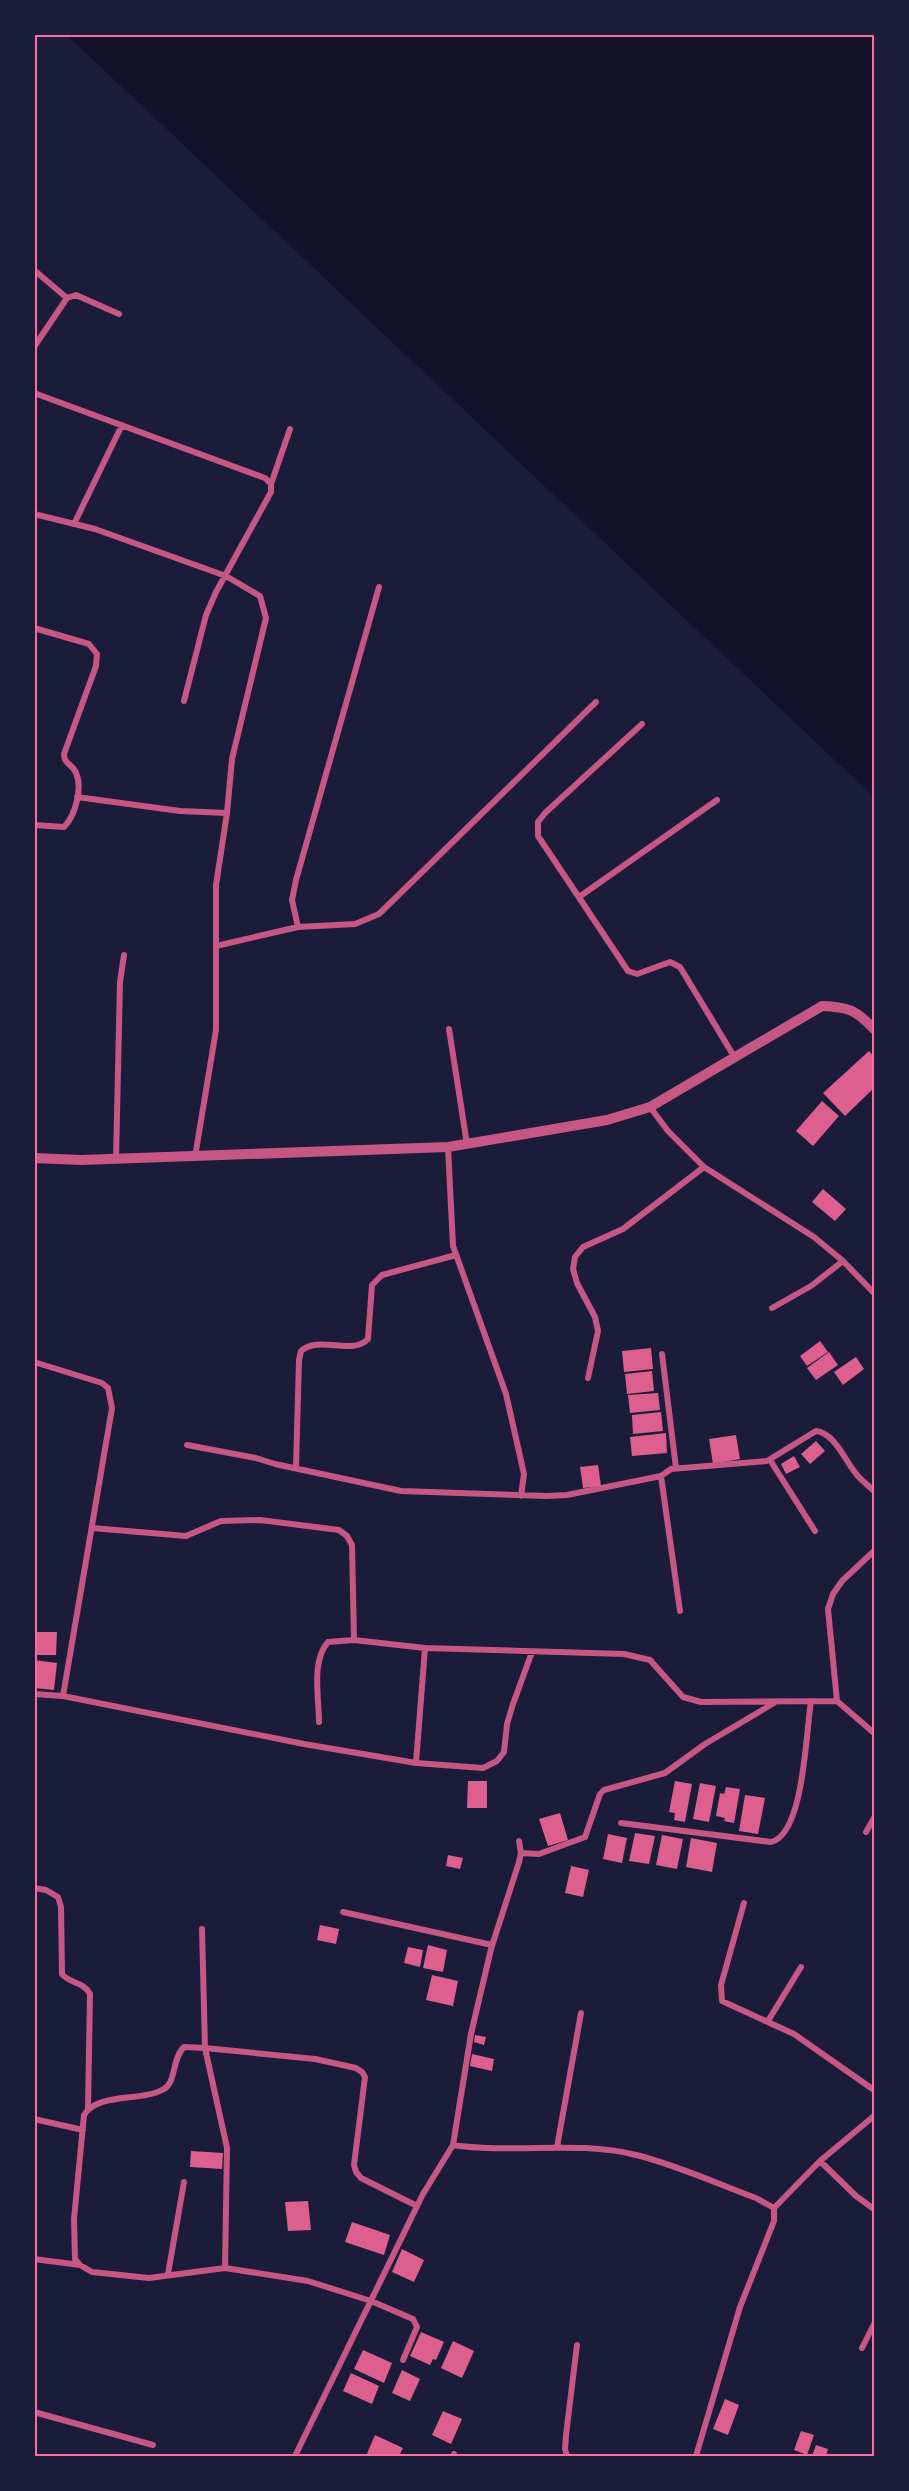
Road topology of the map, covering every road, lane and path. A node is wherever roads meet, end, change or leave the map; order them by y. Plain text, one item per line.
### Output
1 (34, 270) edge
2 (67, 298) junction
3 (119, 314) dead end
4 (34, 347) edge
5 (34, 393) edge
6 (122, 425) junction
7 (290, 429) dead end
8 (271, 484) junction
9 (34, 514) edge
10 (74, 524) junction
11 (226, 576) junction
12 (379, 587) dead end
13 (34, 628) edge
14 (184, 701) dead end
15 (596, 702) dead end
16 (642, 724) dead end
17 (77, 797) junction
18 (717, 800) dead end
19 (227, 813) junction
20 (34, 825) edge
21 (579, 897) junction
22 (298, 927) junction
23 (216, 946) junction
24 (124, 955) dead end
25 (449, 1029) dead end
26 (874, 1029) edge
27 (735, 1058) junction
28 (650, 1107) junction
29 (467, 1144) junction
30 (448, 1147) junction
31 (195, 1156) junction
32 (34, 1158) edge
33 (117, 1159) junction
34 (704, 1167) junction
35 (456, 1255) junction
36 (843, 1261) junction
37 (874, 1293) edge
38 (772, 1308) dead end
39 (662, 1354) dead end
40 (34, 1362) edge
41 (588, 1378) dead end
42 (186, 1445) dead end
43 (770, 1460) junction
44 (296, 1467) junction
45 (676, 1468) junction
46 (661, 1476) junction
47 (874, 1491) edge
48 (521, 1496) junction
49 (92, 1528) junction
50 (815, 1531) dead end
51 (874, 1551) edge
52 (680, 1611) dead end
53 (354, 1640) junction
54 (425, 1648) junction
55 (532, 1652) junction
56 (34, 1694) edge
57 (63, 1696) junction
58 (811, 1701) junction
59 (837, 1701) junction
60 (776, 1702) junction
61 (319, 1722) dead end
62 (874, 1733) edge
63 (416, 1763) junction
64 (874, 1818) edge
65 (621, 1823) dead end
66 (866, 1832) dead end
67 (519, 1841) dead end
68 (521, 1853) junction
69 (34, 1888) edge
70 (744, 1903) dead end
71 (343, 1912) dead end
72 (202, 1929) dead end
73 (492, 1945) junction
74 (801, 1967) dead end
75 (581, 2013) dead end
76 (768, 2021) junction
77 (205, 2048) junction
78 (874, 2090) edge
79 (88, 2108) junction
80 (874, 2116) edge
81 (34, 2119) edge
82 (83, 2130) junction
83 (453, 2145) junction
84 (557, 2147) junction
85 (820, 2161) junction
86 (184, 2182) dead end
87 (417, 2206) junction
88 (774, 2208) junction
89 (874, 2209) edge
90 (34, 2259) edge
91 (80, 2265) junction
92 (225, 2268) junction
93 (168, 2274) junction
94 (371, 2301) junction
95 (874, 2324) edge
96 (577, 2345) dead end
97 (862, 2348) dead end
98 (403, 2360) dead end
99 (34, 2412) edge
100 (153, 2445) dead end
101 (296, 2457) edge
102 (567, 2457) edge
103 (696, 2457) edge

1 - 2 street
2 - 3 street
2 - 4 street
5 - 6 street
6 - 8 street
6 - 10 street
7 - 8 street
8 - 11 street
9 - 10 street
10 - 11 street
11 - 14 street
11 - 19 street
12 - 22 street
13 - 17 street
15 - 22 street
16 - 21 street
17 - 19 street
17 - 20 street
18 - 21 street
19 - 23 street
21 - 27 street
22 - 23 street
23 - 31 street
24 - 33 street
25 - 29 street
26 - 27 street
27 - 28 street
28 - 29 street
28 - 34 street
29 - 30 street
30 - 31 street
30 - 35 street
31 - 33 street
32 - 33 street
34 - 36 street
34 - 41 street
35 - 44 street
35 - 48 street
36 - 37 street
36 - 38 street
39 - 45 street
40 - 49 street
42 - 44 street
43 - 45 street
43 - 47 street
43 - 50 street
44 - 48 street
45 - 46 street
46 - 48 street
46 - 52 street
49 - 53 street
49 - 57 street
51 - 59 street
53 - 54 street
53 - 61 street
54 - 55 street
54 - 63 street
55 - 60 street
55 - 63 street
56 - 57 street
57 - 63 street
58 - 59 street
58 - 60 street
58 - 65 street
59 - 62 street
60 - 68 street
64 - 66 street
67 - 68 street
68 - 73 street
69 - 79 street
70 - 76 street
71 - 73 street
72 - 77 street
73 - 83 street
74 - 76 street
75 - 84 street
76 - 78 street
77 - 79 street
77 - 87 street
77 - 92 street
79 - 82 street
80 - 85 street
81 - 82 street
82 - 91 street
83 - 84 street
83 - 87 street
84 - 88 street
85 - 88 street
85 - 89 street
86 - 93 street
87 - 94 street
88 - 103 street
90 - 91 street
91 - 93 street
92 - 93 street
92 - 94 street
94 - 98 street
94 - 101 street
95 - 97 street
96 - 102 street
99 - 100 street

